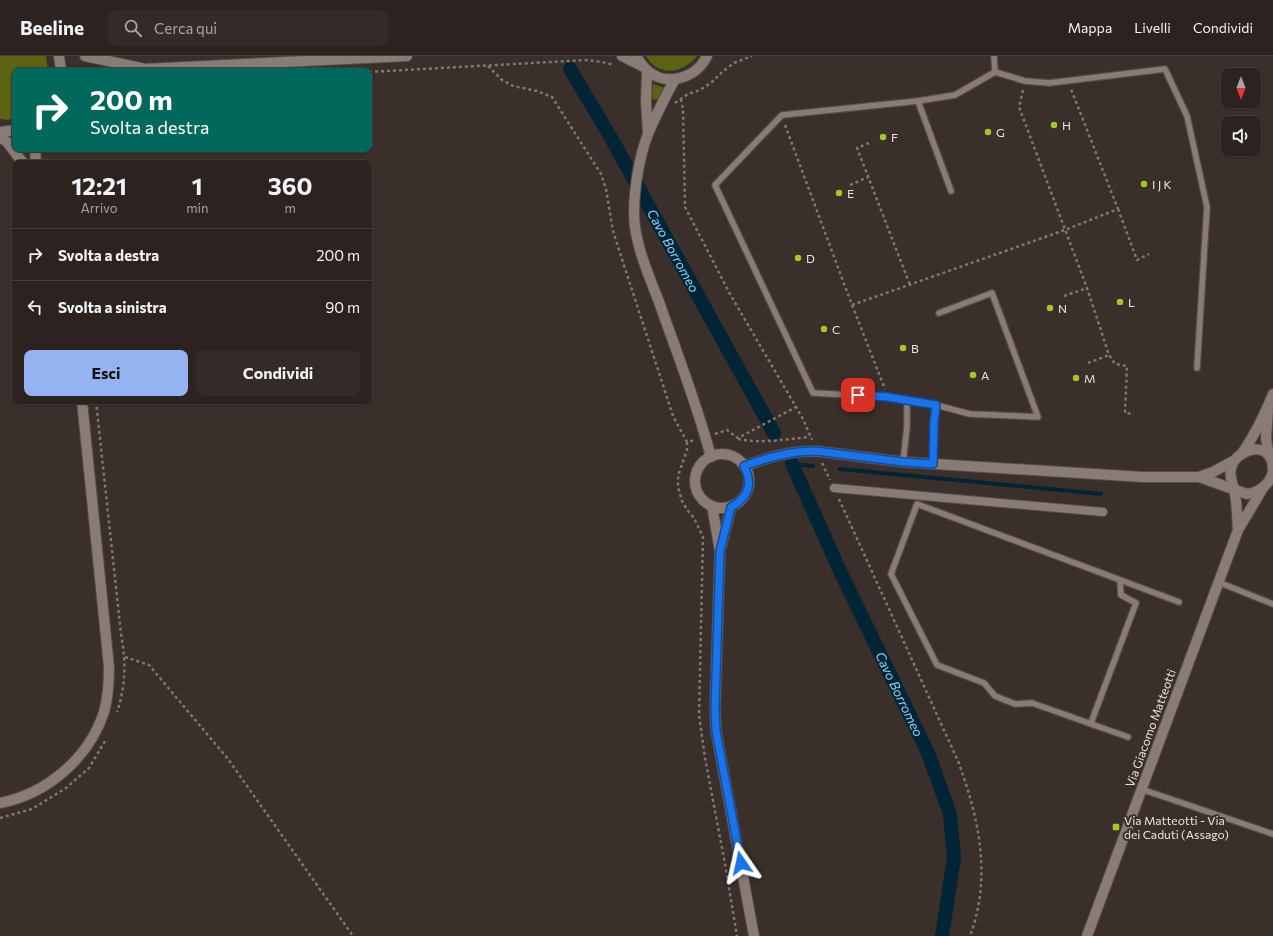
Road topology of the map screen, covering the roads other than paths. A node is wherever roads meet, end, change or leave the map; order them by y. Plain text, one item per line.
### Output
1 (59, 56) edge
2 (85, 56) edge
3 (407, 56) edge
4 (622, 56) edge
5 (636, 56) edge
6 (994, 56) edge
7 (707, 57) edge
8 (61, 68) edge
9 (139, 68) edge
10 (163, 68) edge
11 (645, 68) junction
12 (995, 72) junction
13 (675, 79) junction
14 (918, 101) junction
15 (12, 130) edge
16 (0, 132) edge
17 (648, 135) junction
18 (0, 137) edge
19 (12, 149) edge
20 (15, 152) edge
21 (21, 160) edge
22 (950, 191) dead end
23 (939, 313) dead end
24 (1197, 368) dead end
25 (1273, 394) edge
26 (907, 400) junction
27 (82, 404) edge
28 (936, 405) junction
29 (1268, 406) junction
30 (1243, 452) junction
31 (1269, 456) junction
32 (711, 457) junction
33 (1235, 460) junction
34 (903, 462) junction
35 (933, 464) junction
36 (744, 466) junction
37 (1273, 472) edge
38 (1199, 477) junction
39 (834, 488) road end
40 (1234, 488) junction
41 (1264, 488) junction
42 (712, 506) junction
43 (731, 507) junction
44 (1103, 512) dead end
45 (1238, 530) junction
46 (720, 551) junction
47 (1120, 580) junction
48 (1218, 582) junction
49 (1179, 602) dead end
50 (1273, 604) edge
51 (1091, 723) junction
52 (1128, 737) dead end
53 (1141, 789) junction
54 (0, 803) edge
55 (1273, 834) edge
56 (754, 936) edge
57 (1086, 936) edge

1 - 8 street
2 - 9 street
3 - 10 street
4 - 11 street
5 - 11 street
6 - 12 lane
7 - 13 street
11 - 13 street
11 - 17 street
12 - 14 lane
12 - 24 lane
13 - 17 street
14 - 22 lane
14 - 26 lane
15 - 16 street
17 - 32 street
18 - 19 street
20 - 21 street
23 - 28 lane
25 - 29 street
26 - 28 lane
26 - 34 lane
27 - 54 street
28 - 35 lane
29 - 30 street
29 - 31 street
30 - 31 street
30 - 33 street
31 - 37 street
32 - 36 street
32 - 42 street
33 - 38 street
33 - 40 street
34 - 35 street
34 - 36 street
35 - 38 street
36 - 43 street
37 - 41 street
38 - 40 street
39 - 44 street
40 - 41 street
40 - 45 street, Via Giacomo Matteotti
41 - 45 street, Via Giacomo Matteotti
42 - 43 street
42 - 46 street
43 - 46 street
45 - 48 street, Via Giacomo Matteotti
46 - 56 street
47 - 49 lane
47 - 51 lane
47 - 51 lane
48 - 50 lane
48 - 53 street, Via Giacomo Matteotti
51 - 52 lane
53 - 55 lane
53 - 57 street, Via Giacomo Matteotti

